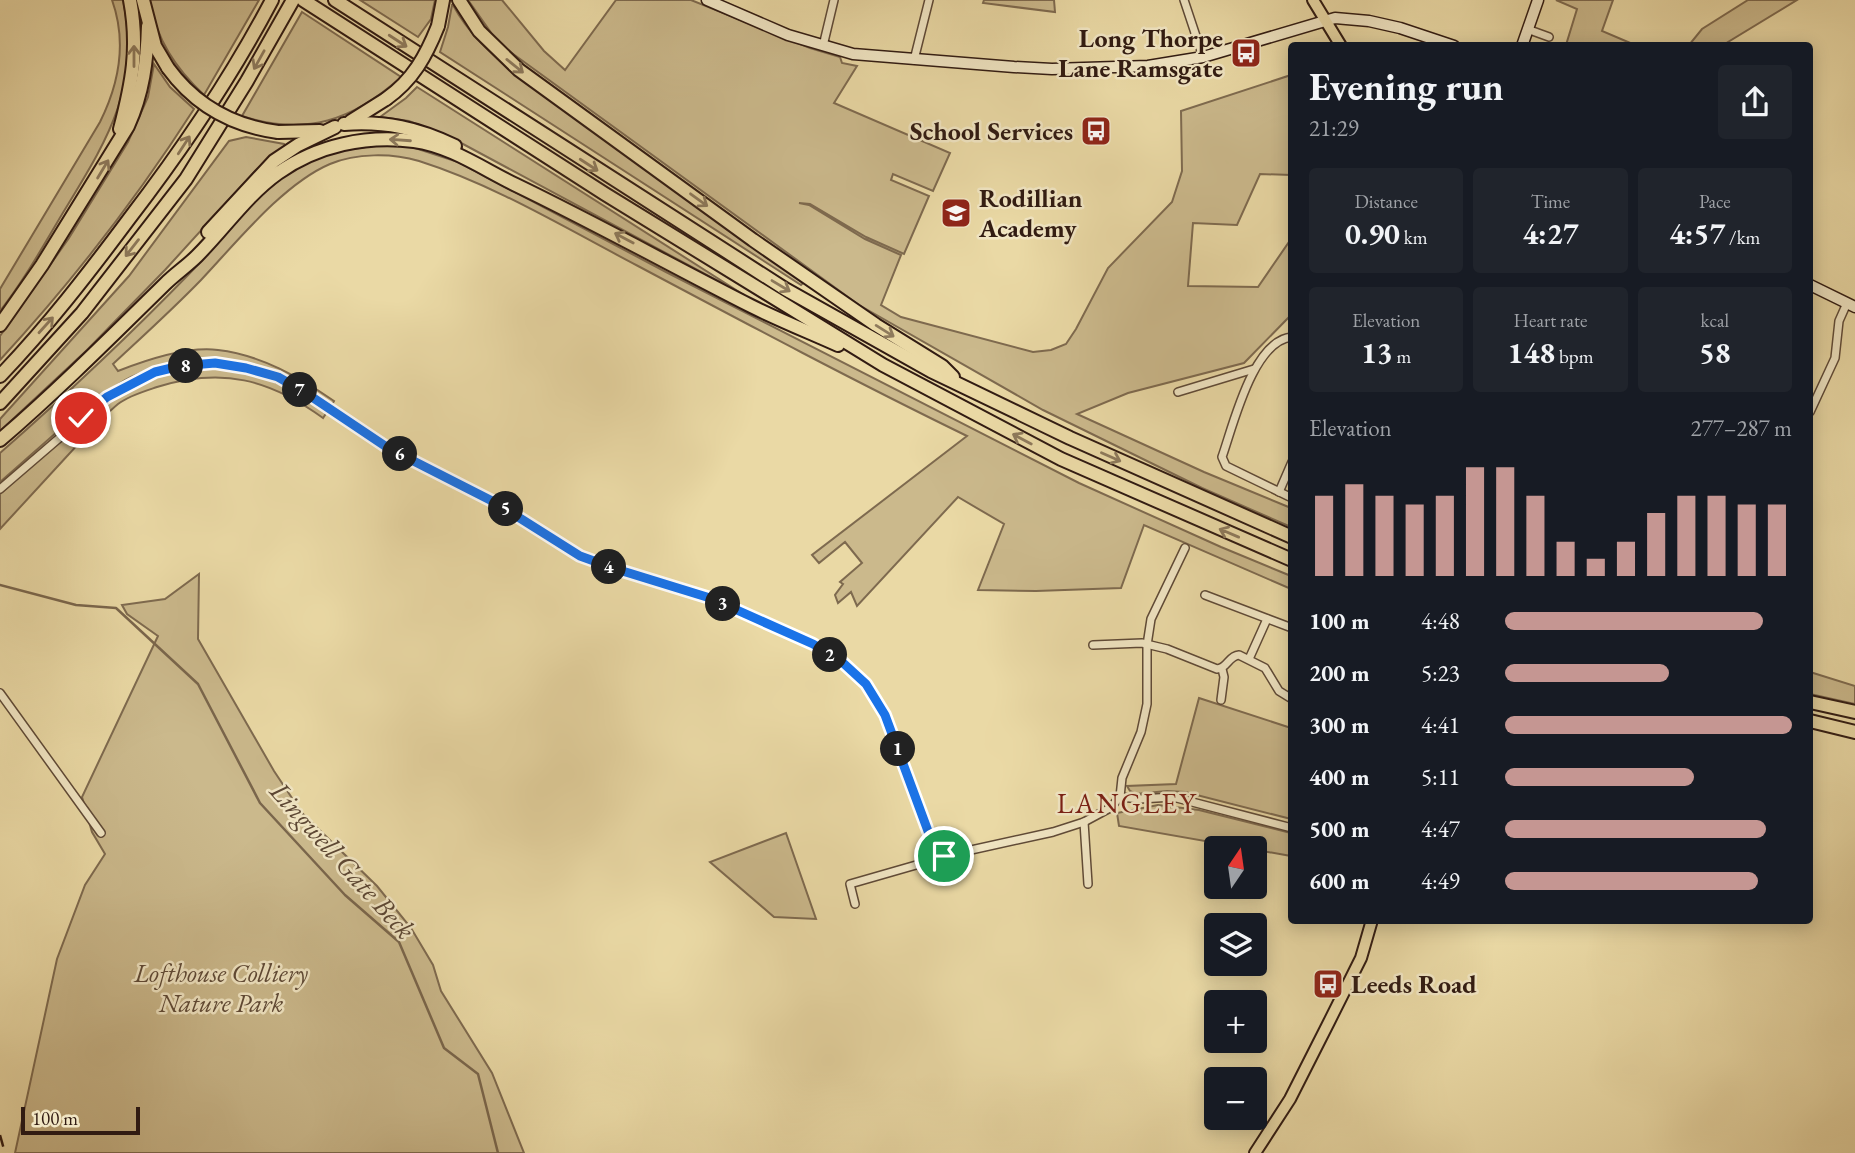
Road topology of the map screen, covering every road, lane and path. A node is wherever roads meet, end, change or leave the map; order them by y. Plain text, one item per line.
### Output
1 (130, 0) edge
2 (143, 0) edge
3 (272, 0) edge
4 (293, 0) edge
5 (303, 0) edge
6 (443, 0) edge
7 (461, 0) edge
8 (707, 0) edge
9 (834, 0) edge
10 (929, 0) edge
11 (1184, 0) edge
12 (1312, 0) edge
13 (1538, 0) edge
14 (338, 2) edge
15 (1324, 20) junction
16 (148, 26) junction
17 (1527, 29) junction
18 (1549, 37) dead end
19 (1338, 42) edge
20 (1441, 42) edge
21 (1523, 42) edge
22 (823, 46) junction
23 (1203, 58) junction
24 (914, 60) junction
25 (340, 126) junction
26 (116, 146) junction
27 (553, 201) junction
28 (171, 278) junction
29 (1813, 286) edge
30 (1851, 305) edge
31 (0, 325) edge
32 (1287, 338) edge
33 (883, 365) junction
34 (1254, 369) junction
35 (0, 376) edge
36 (961, 384) junction
37 (1178, 392) dead end
38 (0, 403) edge
39 (1813, 406) edge
40 (0, 440) edge
41 (1288, 472) edge
42 (0, 489) edge
43 (1279, 492) junction
44 (1288, 496) edge
45 (1288, 535) edge
46 (1185, 548) dead end
47 (1288, 558) edge
48 (1205, 595) dead end
49 (1267, 619) junction
50 (1288, 627) edge
51 (1093, 645) dead end
52 (1147, 645) junction
53 (1249, 659) junction
54 (1222, 668) junction
55 (0, 693) edge
56 (1288, 697) edge
57 (1221, 700) dead end
58 (1813, 703) edge
59 (1855, 712) edge
60 (1813, 722) edge
61 (1855, 732) edge
62 (1120, 797) junction
63 (1084, 822) junction
64 (1288, 827) edge
65 (100, 833) dead end
66 (944, 856) junction
67 (1088, 884) dead end
68 (855, 904) dead end
69 (1371, 924) edge
70 (1255, 1153) edge

26 -> 1 highway
2 - 16 highway
35 -> 3 highway
4 -> 38 highway
5 - 33 highway
6 - 25 highway, bridge
7 -> 36 highway
8 - 22 main road
9 - 22 street
10 - 24 street
11 - 23 street
12 - 15 main road
13 - 17 main road
14 -> 36 highway
15 - 19 main road
15 - 20 main road
15 - 23 main road
16 - 25 highway, bridge
16 - 26 highway
17 - 18 street
17 - 21 main road
22 - 24 main road
23 - 24 main road
25 - 27 highway
25 - 28 highway
31 -> 26 highway
27 -> 28 highway
33 -> 27 highway
28 - 40 highway
29 - 30 main road
30 - 39 street
32 - 34 street
47 -> 33 highway
34 - 37 street
34 - 43 street
36 -> 45 highway
41 - 43 street
42 - 66 street
43 - 44 street
46 - 52 street
48 - 49 street
49 - 50 street
49 - 53 street
51 - 52 street
52 - 54 street
52 - 62 street
53 - 54 street
53 - 56 street
54 - 57 street
55 - 65 street
58 - 59 highway
60 - 61 highway
62 - 63 street
62 - 64 street
63 - 66 street
63 - 67 street
66 - 68 street
69 - 70 main road

